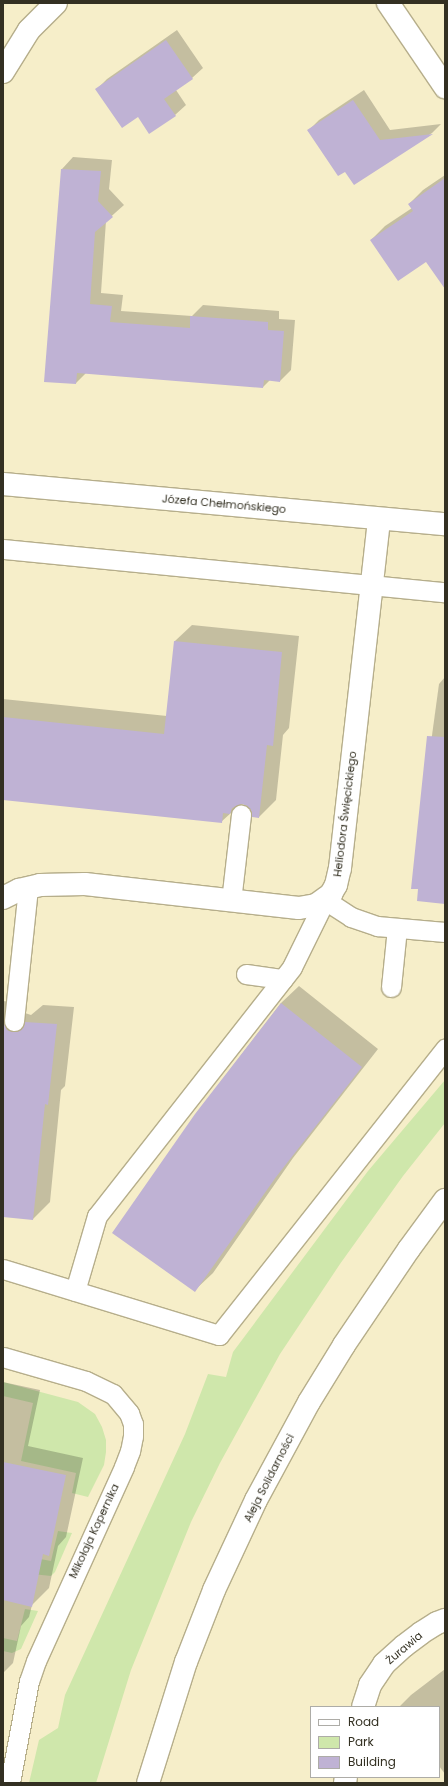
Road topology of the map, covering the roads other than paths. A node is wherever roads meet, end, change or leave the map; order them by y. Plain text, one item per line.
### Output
1 (56, 3) edge
2 (388, 3) edge
3 (3, 72) edge
4 (445, 87) edge
5 (3, 484) edge
6 (379, 519) junction
7 (445, 524) edge
8 (3, 549) edge
9 (371, 584) junction
10 (445, 592) edge
11 (240, 815) dead end
12 (28, 888) junction
13 (3, 898) edge
14 (325, 900) junction
15 (231, 901) junction
16 (397, 928) junction
17 (445, 932) edge
18 (246, 974) dead end
19 (283, 979) junction
20 (392, 987) dead end
21 (14, 1021) dead end
22 (445, 1049) edge
23 (445, 1200) edge
24 (3, 1269) edge
25 (75, 1291) junction
26 (3, 1357) edge
27 (445, 1620) edge
28 (363, 1706) edge
29 (10, 1745) edge
30 (10, 1783) edge
31 (148, 1783) edge

1 - 3 street
2 - 4 street
5 - 6 street, Józefa Chełmońskiego
6 - 7 street, Józefa Chełmońskiego
6 - 9 street, Heliodora Święcickiego
8 - 9 lane
9 - 10 lane
9 - 14 street, Heliodora Święcickiego
11 - 15 lane
12 - 13 street
12 - 15 street
12 - 21 lane
14 - 15 street
14 - 16 lane
14 - 19 lane
16 - 17 lane
16 - 20 lane
18 - 19 lane
19 - 25 lane
22 - 25 lane
23 - 31 street, Aleja Solidarności
24 - 25 lane
26 - 29 lane, Mikołaja Kopernika
27 - 28 street, Żurawia
29 - 30 lane, Mikołaja Kopernika

